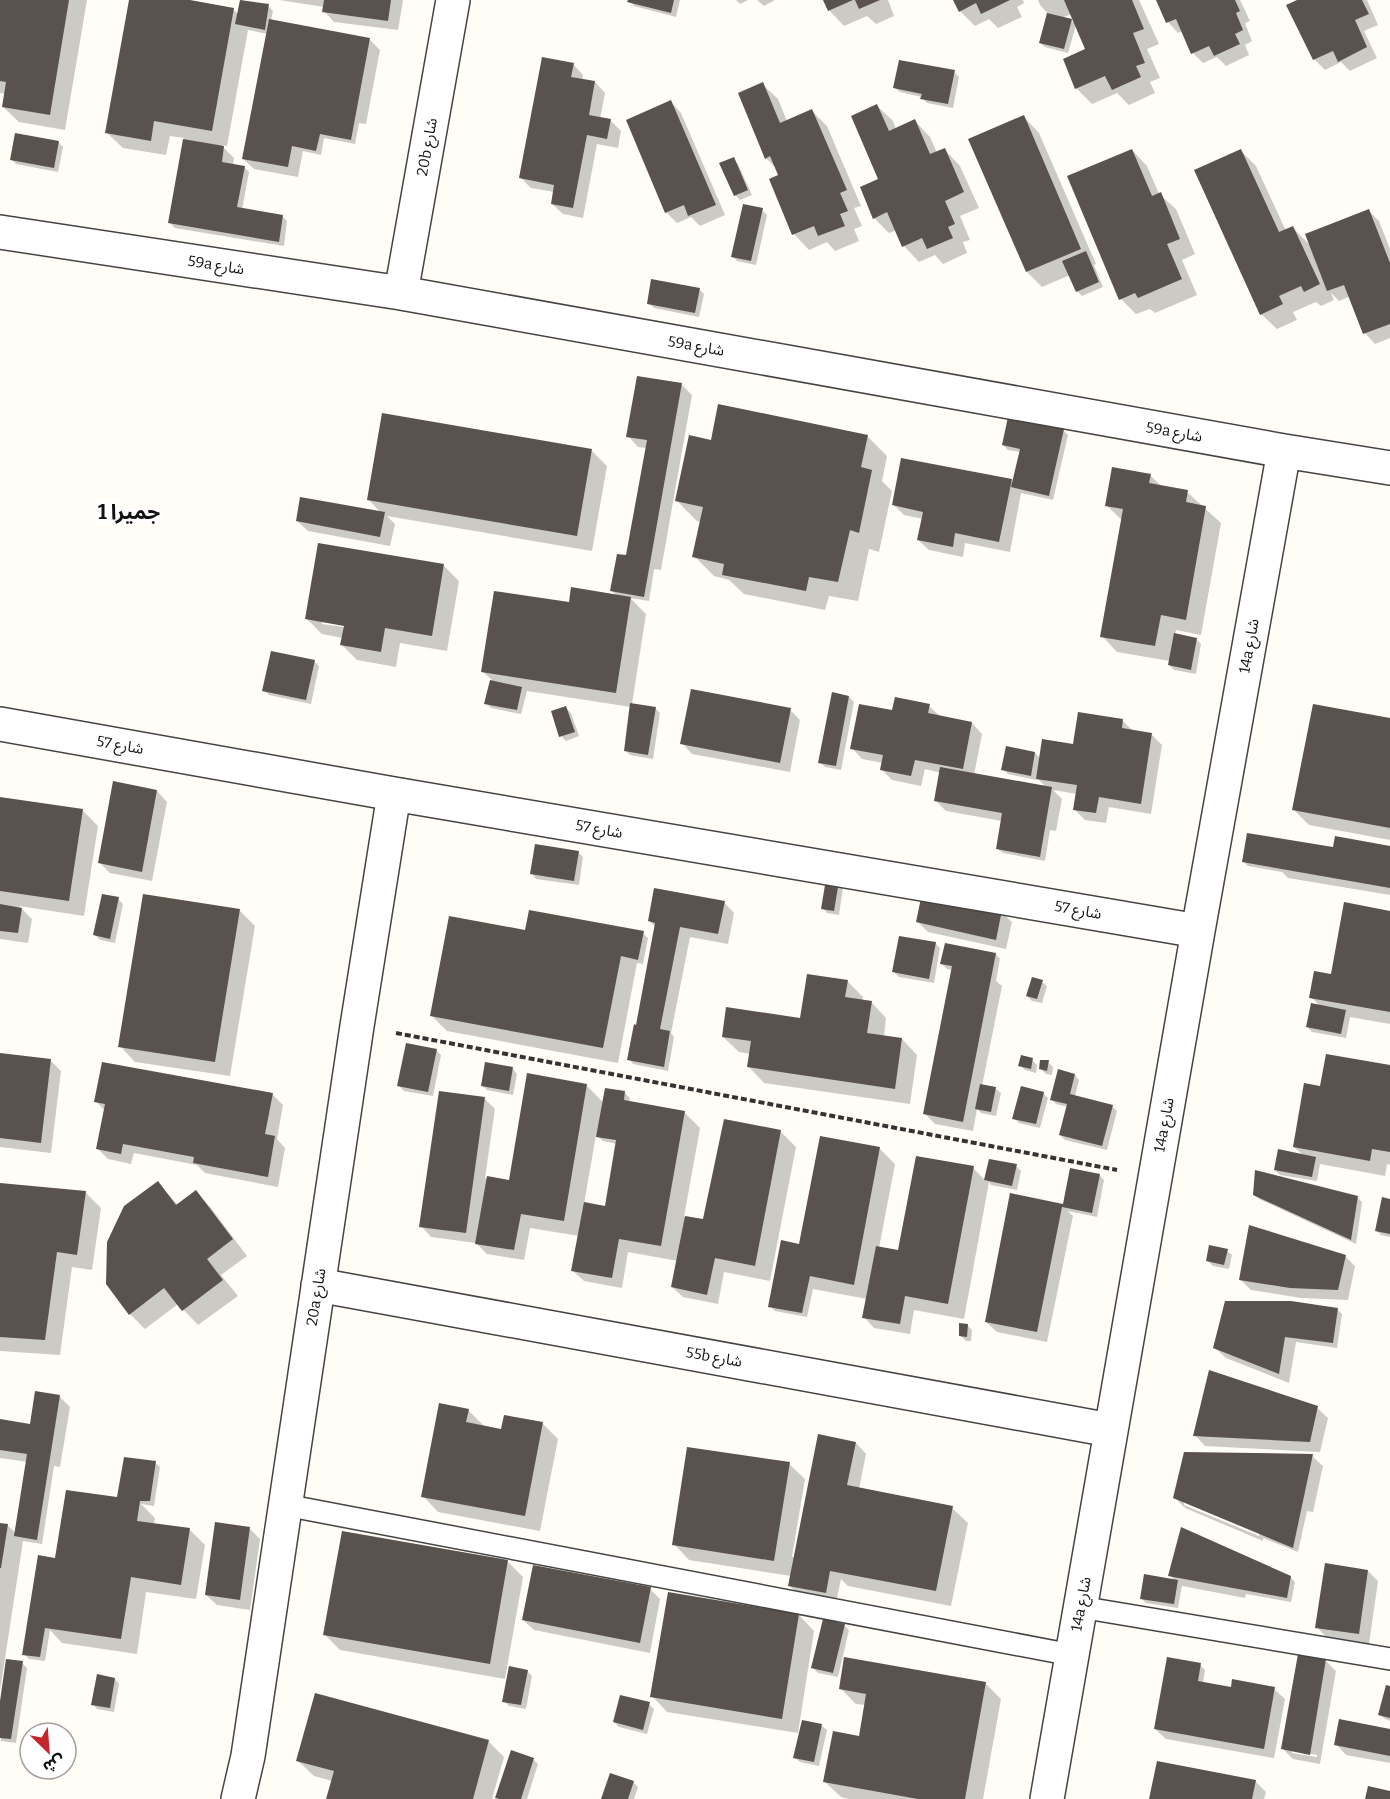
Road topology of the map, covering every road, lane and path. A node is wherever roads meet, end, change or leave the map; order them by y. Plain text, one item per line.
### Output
1 (453, 0) edge
2 (0, 232) edge
3 (401, 293) junction
4 (1284, 451) junction
5 (1390, 468) edge
6 (0, 724) edge
7 (394, 794) junction
8 (1198, 931) junction
9 (357, 1026) junction
10 (1154, 1178) junction
11 (318, 1285) junction
12 (1110, 1430) junction
13 (285, 1505) junction
14 (1080, 1607) junction
15 (1072, 1655) junction
16 (1390, 1659) edge
17 (238, 1799) edge
18 (1047, 1799) edge

1 - 3 street, 20b شارع
2 - 3 street, 59a شارع
3 - 4 street, 59a شارع
4 - 5 street, 59a شارع
4 - 8 street, 14a شارع
6 - 7 street, شارع 57
7 - 8 street, شارع 57
7 - 9 street, 20a شارع
8 - 10 street, 14a شارع
9 - 10 path
9 - 11 street, 20a شارع
10 - 12 street, 14a شارع
11 - 12 street, 55b شارع
11 - 13 street, 20a شارع
12 - 14 street, 14a شارع
13 - 15 lane
13 - 17 street, 20a شارع
14 - 15 street, 14a شارع
14 - 16 lane
15 - 18 street, 14a شارع

